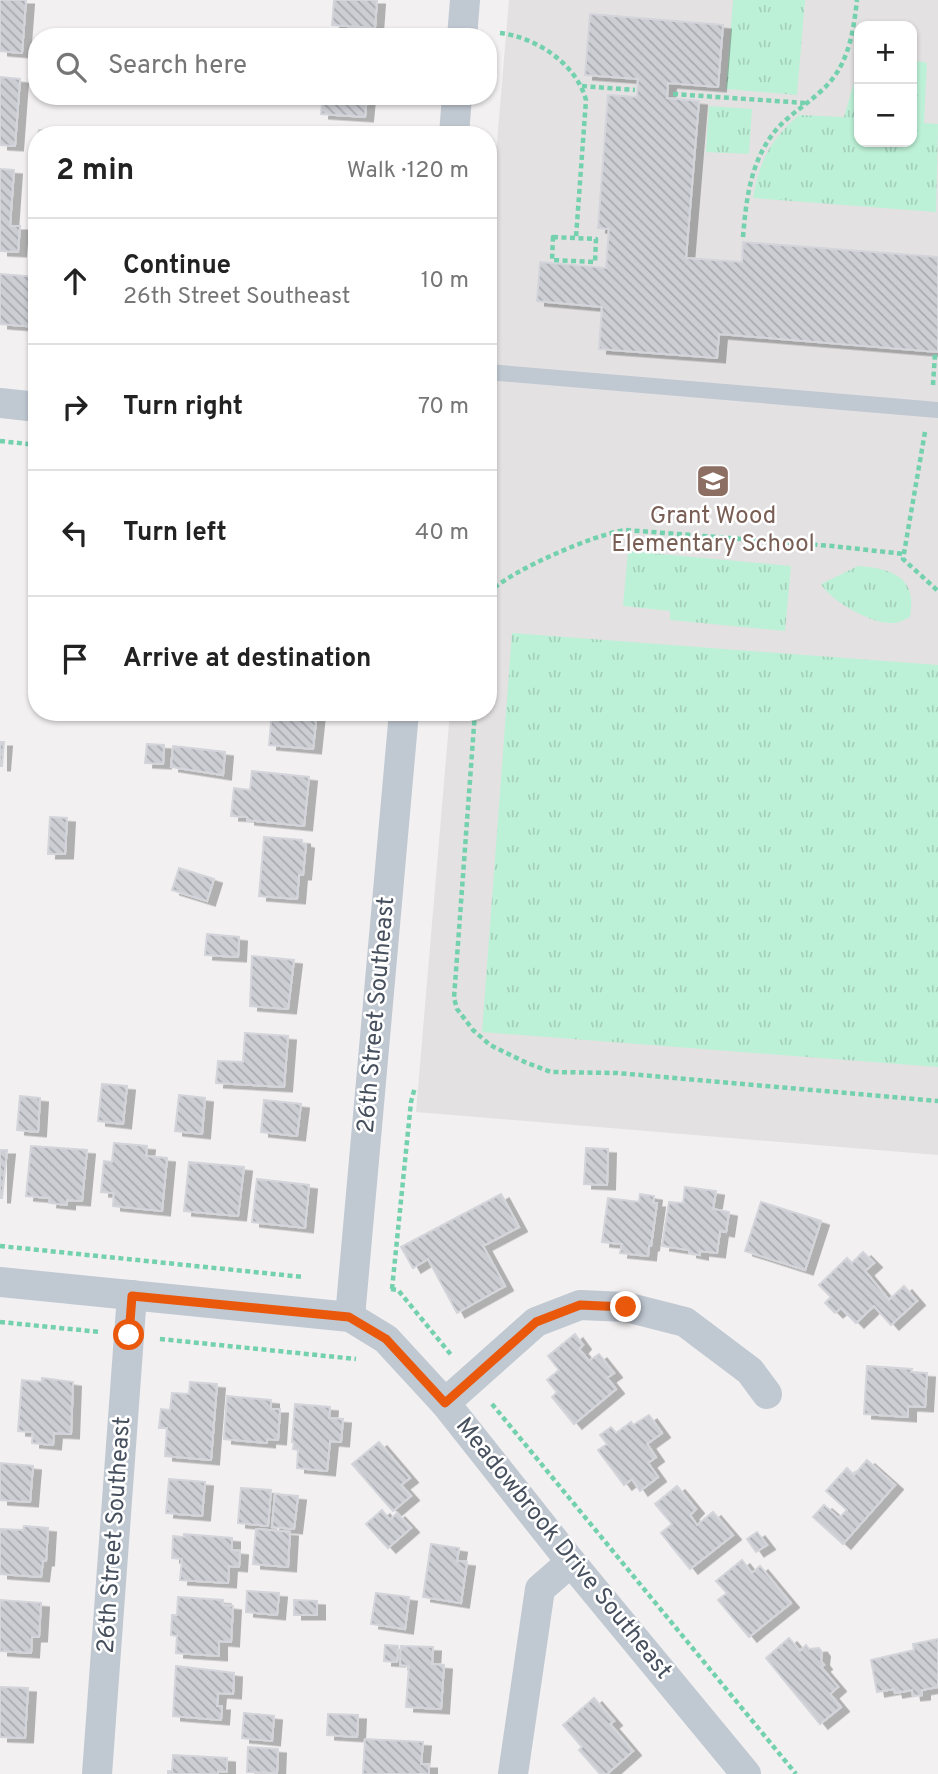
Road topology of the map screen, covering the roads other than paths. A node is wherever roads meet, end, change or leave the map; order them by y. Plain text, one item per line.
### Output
1 (465, 0) edge
2 (463, 28) edge
3 (456, 105) edge
4 (455, 126) edge
5 (497, 373) edge
6 (0, 403) edge
7 (28, 406) edge
8 (934, 410) edge
9 (403, 721) edge
10 (0, 1282) edge
11 (132, 1296) junction
12 (349, 1317) junction
13 (767, 1394) dead end
14 (445, 1403) junction
15 (571, 1562) junction
16 (97, 1774) edge
17 (513, 1774) edge
18 (746, 1774) edge

1 - 2 street
3 - 4 street
5 - 8 lane
6 - 7 street
9 - 12 street, 26th Street Southeast
10 - 11 street, Meadowbrook Drive Southeast
11 - 12 street, Meadowbrook Drive Southeast
11 - 16 street, 26th Street Southeast
12 - 14 street, Meadowbrook Drive Southeast
13 - 14 street
14 - 15 street, Meadowbrook Drive Southeast
15 - 17 street
15 - 18 street, Meadowbrook Drive Southeast

